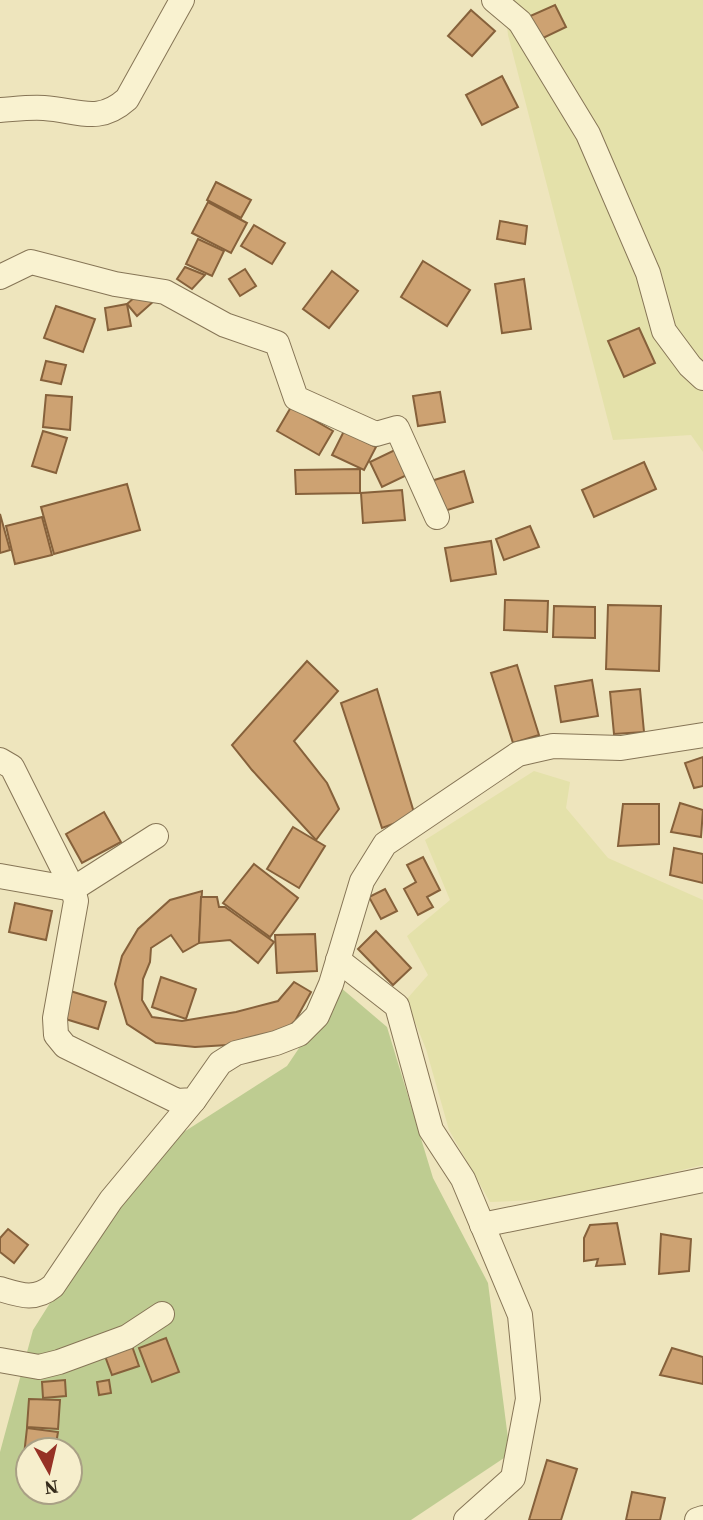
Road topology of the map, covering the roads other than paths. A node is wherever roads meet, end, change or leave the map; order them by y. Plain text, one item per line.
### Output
1 (182, 0) edge
2 (494, 0) edge
3 (0, 110) edge
4 (0, 277) edge
5 (703, 378) edge
6 (437, 517) dead end
7 (703, 735) edge
8 (0, 760) edge
9 (156, 836) dead end
10 (0, 876) edge
11 (73, 889) junction
12 (338, 960) junction
13 (194, 1100) junction
14 (703, 1181) edge
15 (482, 1225) junction
16 (0, 1289) edge
17 (162, 1314) dead end
18 (0, 1360) edge
19 (703, 1518) edge
20 (466, 1520) edge
21 (697, 1520) edge

1 - 3 street
2 - 5 street
4 - 6 street
7 - 12 street
8 - 11 street
9 - 11 street
10 - 11 street
11 - 13 street
12 - 13 street
12 - 15 street
13 - 16 street
14 - 15 street
15 - 20 street
17 - 18 street
19 - 21 street

